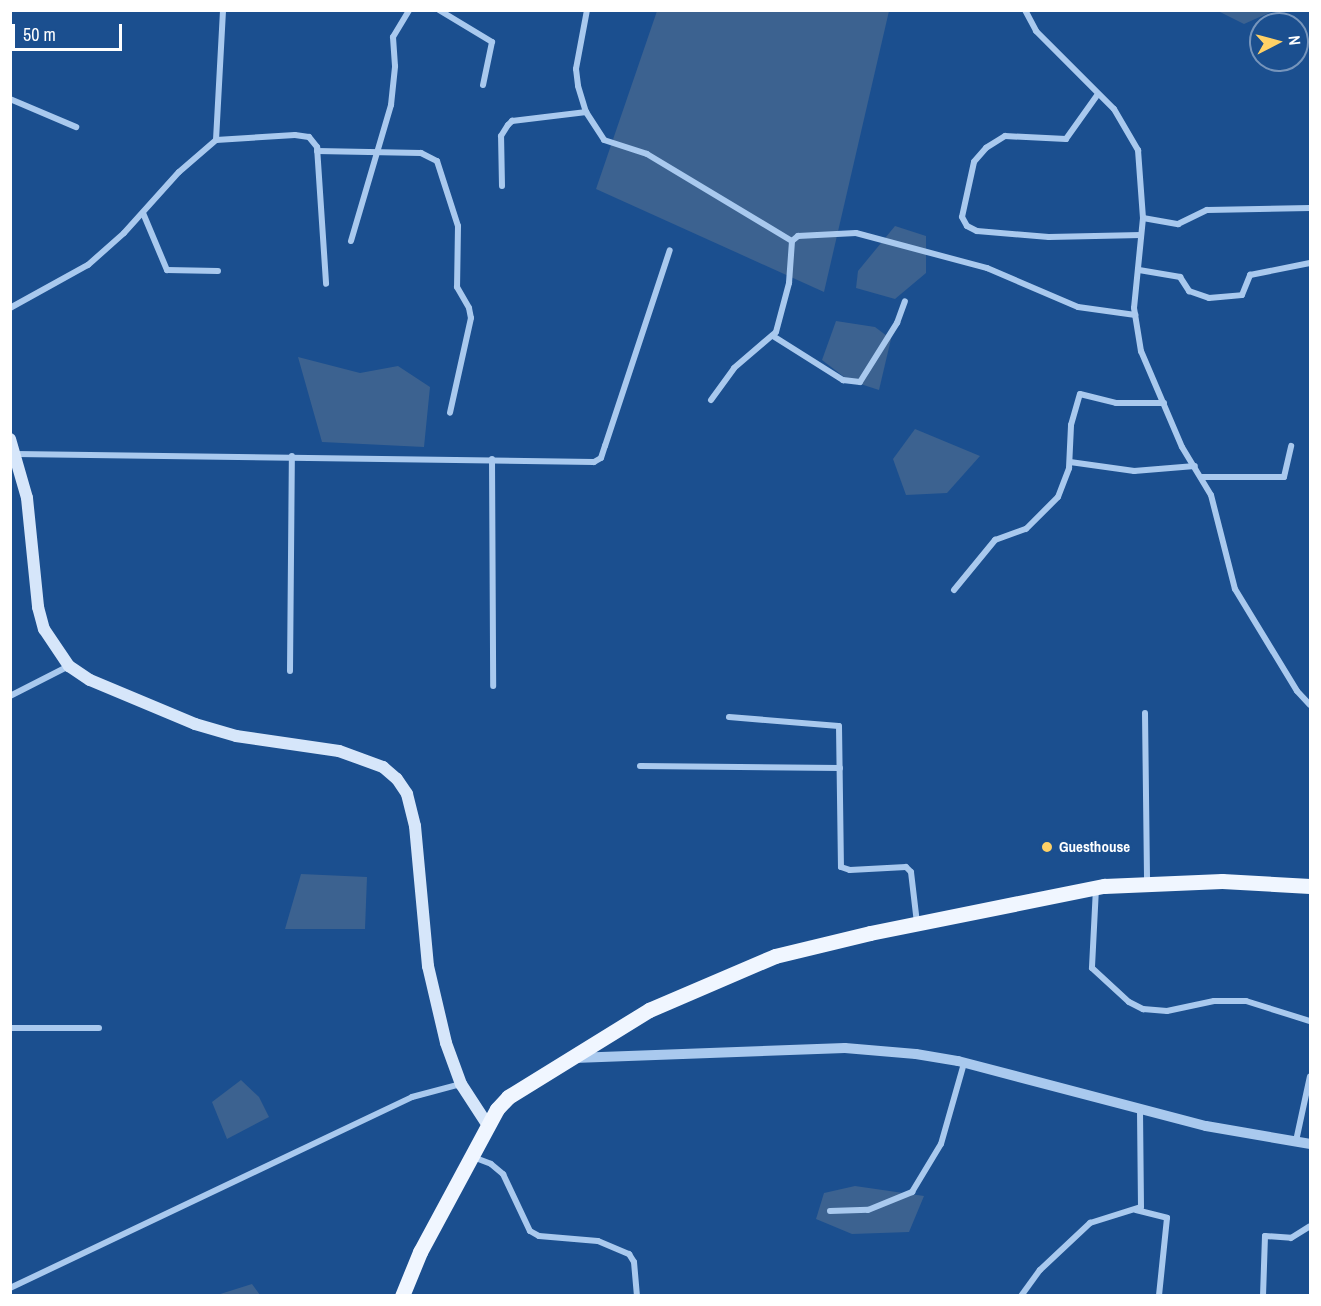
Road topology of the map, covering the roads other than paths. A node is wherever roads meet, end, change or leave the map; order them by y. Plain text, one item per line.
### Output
1 (223, 10) edge
2 (410, 10) edge
3 (439, 10) edge
4 (587, 10) edge
5 (1025, 10) edge
6 (483, 85) dead end
7 (1098, 94) junction
8 (10, 99) edge
9 (586, 112) junction
10 (76, 127) dead end
11 (216, 140) junction
12 (317, 151) junction
13 (378, 153) junction
14 (502, 186) dead end
15 (1311, 208) edge
16 (143, 213) junction
17 (1143, 218) junction
18 (1142, 235) junction
19 (351, 241) dead end
20 (792, 241) junction
21 (670, 250) dead end
22 (1311, 263) edge
23 (1139, 270) junction
24 (218, 271) dead end
25 (326, 284) dead end
26 (905, 301) dead end
27 (10, 308) edge
28 (1135, 315) junction
29 (773, 336) junction
30 (711, 400) dead end
31 (1164, 403) junction
32 (450, 413) dead end
33 (10, 440) edge
34 (1291, 446) dead end
35 (16, 454) junction
36 (292, 456) junction
37 (492, 459) junction
38 (1070, 462) junction
39 (1195, 466) junction
40 (1202, 477) junction
41 (954, 590) dead end
42 (69, 666) junction
43 (290, 671) dead end
44 (494, 686) dead end
45 (10, 696) edge
46 (1311, 705) edge
47 (1145, 713) dead end
48 (729, 717) dead end
49 (640, 766) dead end
50 (840, 768) junction
51 (1147, 884) junction
52 (1311, 886) edge
53 (1096, 888) junction
54 (917, 924) junction
55 (1311, 1021) edge
56 (10, 1028) edge
57 (99, 1028) dead end
58 (571, 1058) junction
59 (964, 1063) junction
60 (1311, 1076) edge
61 (461, 1084) junction
62 (1140, 1111) junction
63 (487, 1124) junction
64 (1296, 1141) junction
65 (1311, 1144) edge
66 (472, 1157) junction
67 (830, 1210) dead end
68 (1136, 1210) junction
69 (1311, 1226) edge
70 (10, 1288) edge
71 (402, 1296) edge
72 (637, 1296) edge
73 (1021, 1296) edge
74 (1159, 1296) edge
75 (1263, 1296) edge

1 - 11 street
2 - 13 street
3 - 6 street
4 - 9 street
5 - 7 street
7 - 17 street
7 - 18 street
8 - 10 street
9 - 14 street
9 - 20 street
11 - 12 street
11 - 16 street
12 - 13 street
12 - 25 street
13 - 19 street
13 - 32 street
15 - 17 street
16 - 24 street
16 - 27 street
17 - 18 street
18 - 23 street
20 - 28 street
20 - 29 street
21 - 37 street
22 - 23 street
23 - 28 street
26 - 29 street
28 - 31 street
29 - 30 street
31 - 38 street
31 - 39 street
33 - 35 main road
34 - 40 street
35 - 36 street
35 - 42 main road
36 - 37 street
36 - 43 street
37 - 44 street
38 - 39 street
38 - 41 street
39 - 40 street
40 - 46 street
42 - 45 street
42 - 61 main road
47 - 51 street
48 - 50 street
49 - 50 street
50 - 54 street
51 - 52 main road
51 - 53 main road
53 - 54 main road
53 - 55 street
54 - 58 main road
56 - 57 street
58 - 59 street
58 - 63 main road
59 - 62 street
59 - 67 street
60 - 64 street
61 - 63 main road
61 - 70 street
62 - 64 street
62 - 68 street
63 - 66 main road
64 - 65 street
66 - 71 main road
66 - 72 street
68 - 73 street
68 - 74 street
69 - 75 street

